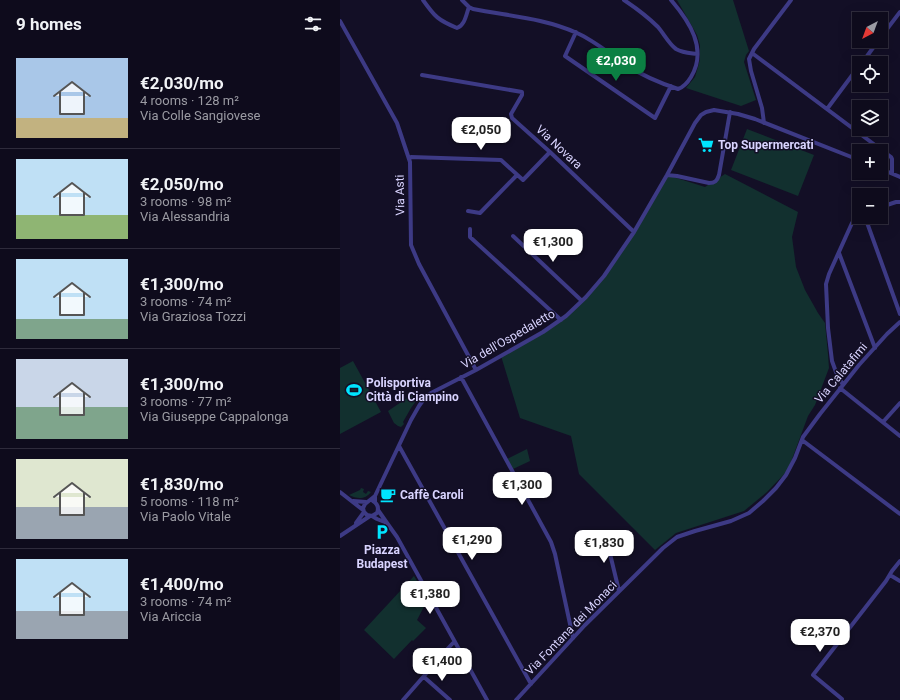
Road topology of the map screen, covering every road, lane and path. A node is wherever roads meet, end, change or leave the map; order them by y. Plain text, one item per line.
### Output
1 (423, 0) edge
2 (462, 0) edge
3 (624, 0) edge
4 (671, 0) edge
5 (791, 0) edge
6 (469, 7) junction
7 (900, 12) edge
8 (340, 22) edge
9 (888, 28) edge
10 (576, 32) junction
11 (752, 53) junction
12 (697, 54) junction
13 (422, 75) dead end
14 (852, 75) edge
15 (671, 86) junction
16 (827, 109) junction
17 (730, 112) junction
18 (764, 123) junction
19 (550, 152) junction
20 (852, 157) edge
21 (409, 159) junction
22 (888, 172) edge
23 (892, 173) junction
24 (517, 175) junction
25 (667, 175) junction
26 (900, 177) edge
27 (900, 202) edge
28 (888, 205) edge
29 (468, 211) dead end
30 (852, 223) edge
31 (868, 224) edge
32 (470, 229) dead end
33 (634, 232) junction
34 (513, 236) dead end
35 (839, 252) junction
36 (582, 301) junction
37 (900, 314) edge
38 (561, 320) junction
39 (900, 322) edge
40 (875, 348) junction
41 (476, 370) junction
42 (461, 377) junction
43 (841, 386) junction
44 (900, 403) edge
45 (883, 422) junction
46 (900, 436) edge
47 (802, 440) junction
48 (399, 446) junction
49 (340, 492) edge
50 (375, 496) junction
51 (763, 500) joint
52 (352, 501) junction
53 (368, 501) junction
54 (375, 502) junction
55 (378, 510) junction
56 (364, 511) junction
57 (900, 514) edge
58 (371, 516) junction
59 (388, 523) junction
60 (355, 525) junction
61 (605, 533) dead end
62 (340, 536) edge
63 (900, 561) edge
64 (890, 575) junction
65 (900, 581) edge
66 (619, 592) junction
67 (573, 638) junction
68 (453, 644) dead end
69 (424, 677) junction
70 (531, 684) junction
71 (842, 699) edge
72 (403, 700) edge
73 (450, 700) edge
74 (487, 700) edge
75 (516, 700) edge

1 - 6 street
2 - 6 street
3 - 12 street
4 - 12 street
5 - 11 street
6 - 10 street
7 - 9 street
8 - 21 street, Via Asti
10 - 15 street
10 - 15 street
11 - 16 street
11 - 18 street
12 - 15 street
13 - 19 street, Via Novara
14 - 16 street
16 - 23 street
17 - 18 street, Via dell'Ospedaletto
17 - 25 street, Via dell'Ospedaletto
17 - 25 street
18 - 20 street, Via dell'Ospedaletto
19 - 24 street
19 - 33 street, Via Novara
21 - 24 street
21 - 41 street, Via Asti
22 - 23 street
23 - 26 street
24 - 29 street
25 - 33 street, Via dell'Ospedaletto
27 - 28 street
30 - 35 street
31 - 37 street
32 - 38 street
33 - 36 street, Via dell'Ospedaletto
34 - 36 street
35 - 40 street
35 - 43 street
36 - 38 street, Via dell'Ospedaletto
38 - 41 street, Via dell'Ospedaletto
39 - 40 street, Via Calatafimi
40 - 43 street, Via Calatafimi
41 - 42 street, Via dell'Ospedaletto
42 - 48 street, Via dell'Ospedaletto
42 - 67 street
43 - 45 street
43 - 47 street, Via Calatafimi
44 - 45 street
45 - 46 street
47 - 51 street, Via Calatafimi
47 - 57 street
48 - 50 street, Via dell'Ospedaletto
48 - 70 street
49 - 52 street
50 - 53 street, Via dell'Ospedaletto
50 - 54 street, Via dell'Ospedaletto
51 - 66 street, Via Fontana dei Monaci
52 - 53 street
52 - 56 street
53 - 54 street
53 - 56 street
54 - 55 street
55 - 58 street
55 - 59 street
56 - 58 street
56 - 60 street
58 - 59 street
58 - 60 street
59 - 74 street
60 - 62 street
61 - 66 street
63 - 64 street
64 - 65 street
64 - 71 street
66 - 67 street, Via Fontana dei Monaci
67 - 70 street, Via Fontana dei Monaci
68 - 69 street
69 - 72 street
69 - 73 street
70 - 75 street, Via Fontana dei Monaci

